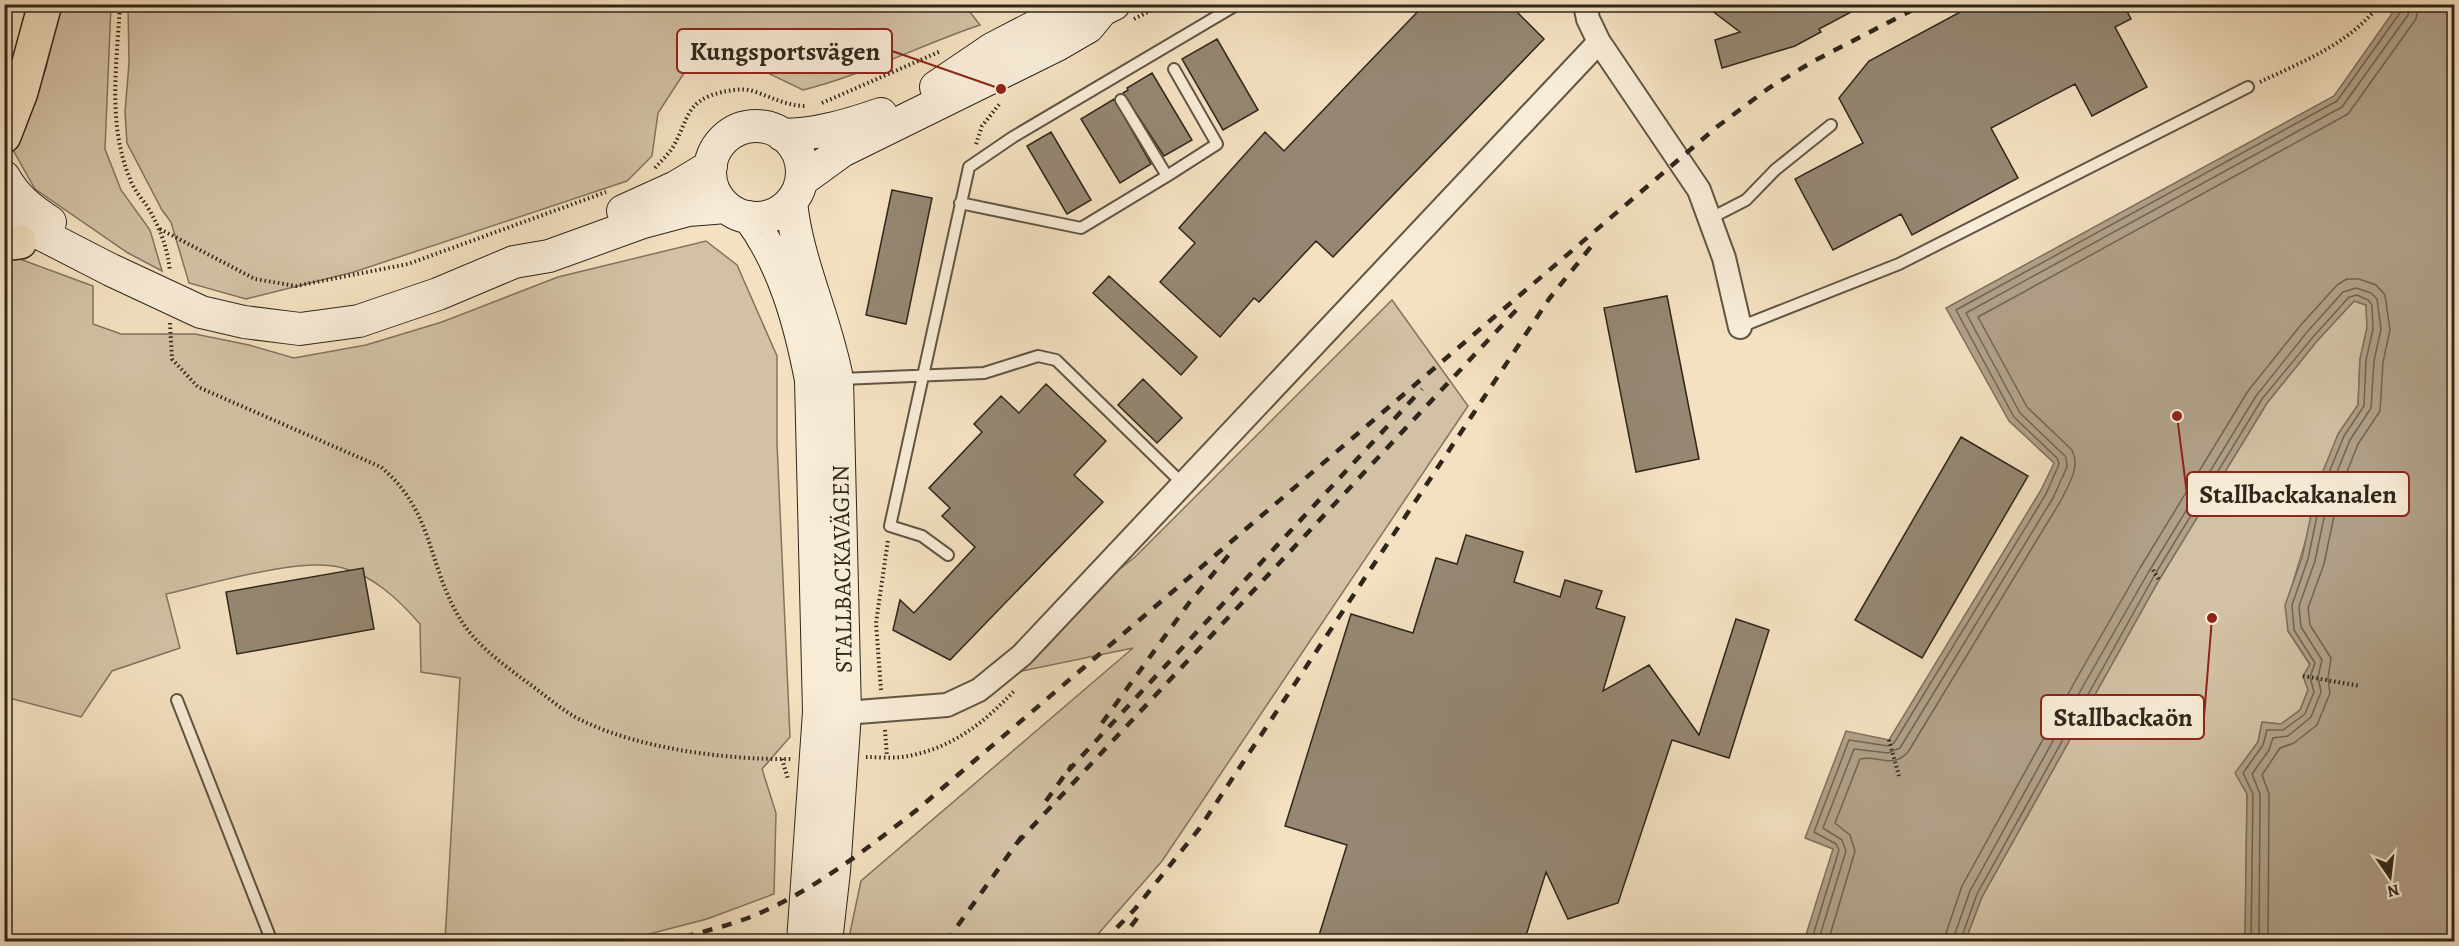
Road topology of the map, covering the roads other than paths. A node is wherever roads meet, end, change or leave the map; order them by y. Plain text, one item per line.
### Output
1 (45, 4) edge
2 (1238, 4) edge
3 (1585, 4) edge
4 (1105, 6) edge
5 (1599, 42) junction
6 (1174, 69) dead end
7 (2248, 87) road end
8 (1121, 100) dead end
9 (1831, 125) dead end
10 (782, 135) junction
11 (4, 136) edge
12 (711, 166) junction
13 (1167, 176) junction
14 (4, 177) edge
15 (796, 191) junction
16 (960, 203) junction
17 (738, 212) junction
18 (1711, 218) junction
19 (8, 234) edge
20 (514, 262) junction
21 (111, 270) junction
22 (1740, 327) joint
23 (925, 376) junction
24 (824, 380) junction
25 (1183, 484) junction
26 (948, 555) dead end
27 (177, 700) dead end
28 (845, 713) junction
29 (829, 758) junction
30 (273, 942) edge
31 (803, 942) edge
32 (826, 942) edge

1 - 11 highway
2 - 16 lane
3 - 5 street
4 - 10 street
4 - 15 street
5 - 18 street
5 - 25 street
6 - 13 lane
7 - 22 lane
8 - 13 lane
9 - 18 lane
10 - 12 street
10 - 15 street
12 - 17 street
12 - 20 street
13 - 16 lane
14 - 21 street
15 - 17 street
15 - 24 street, STALLBACKAVÄGEN
16 - 23 lane
17 - 20 street
17 - 24 street, STALLBACKAVÄGEN
18 - 22 street
19 - 21 street
20 - 21 street
23 - 24 lane
23 - 25 lane
23 - 26 lane
24 - 28 street, STALLBACKAVÄGEN
24 - 29 street, STALLBACKAVÄGEN
25 - 28 street
27 - 30 lane
28 - 29 street, STALLBACKAVÄGEN
29 - 31 street, STALLBACKAVÄGEN
29 - 32 street, STALLBACKAVÄGEN

